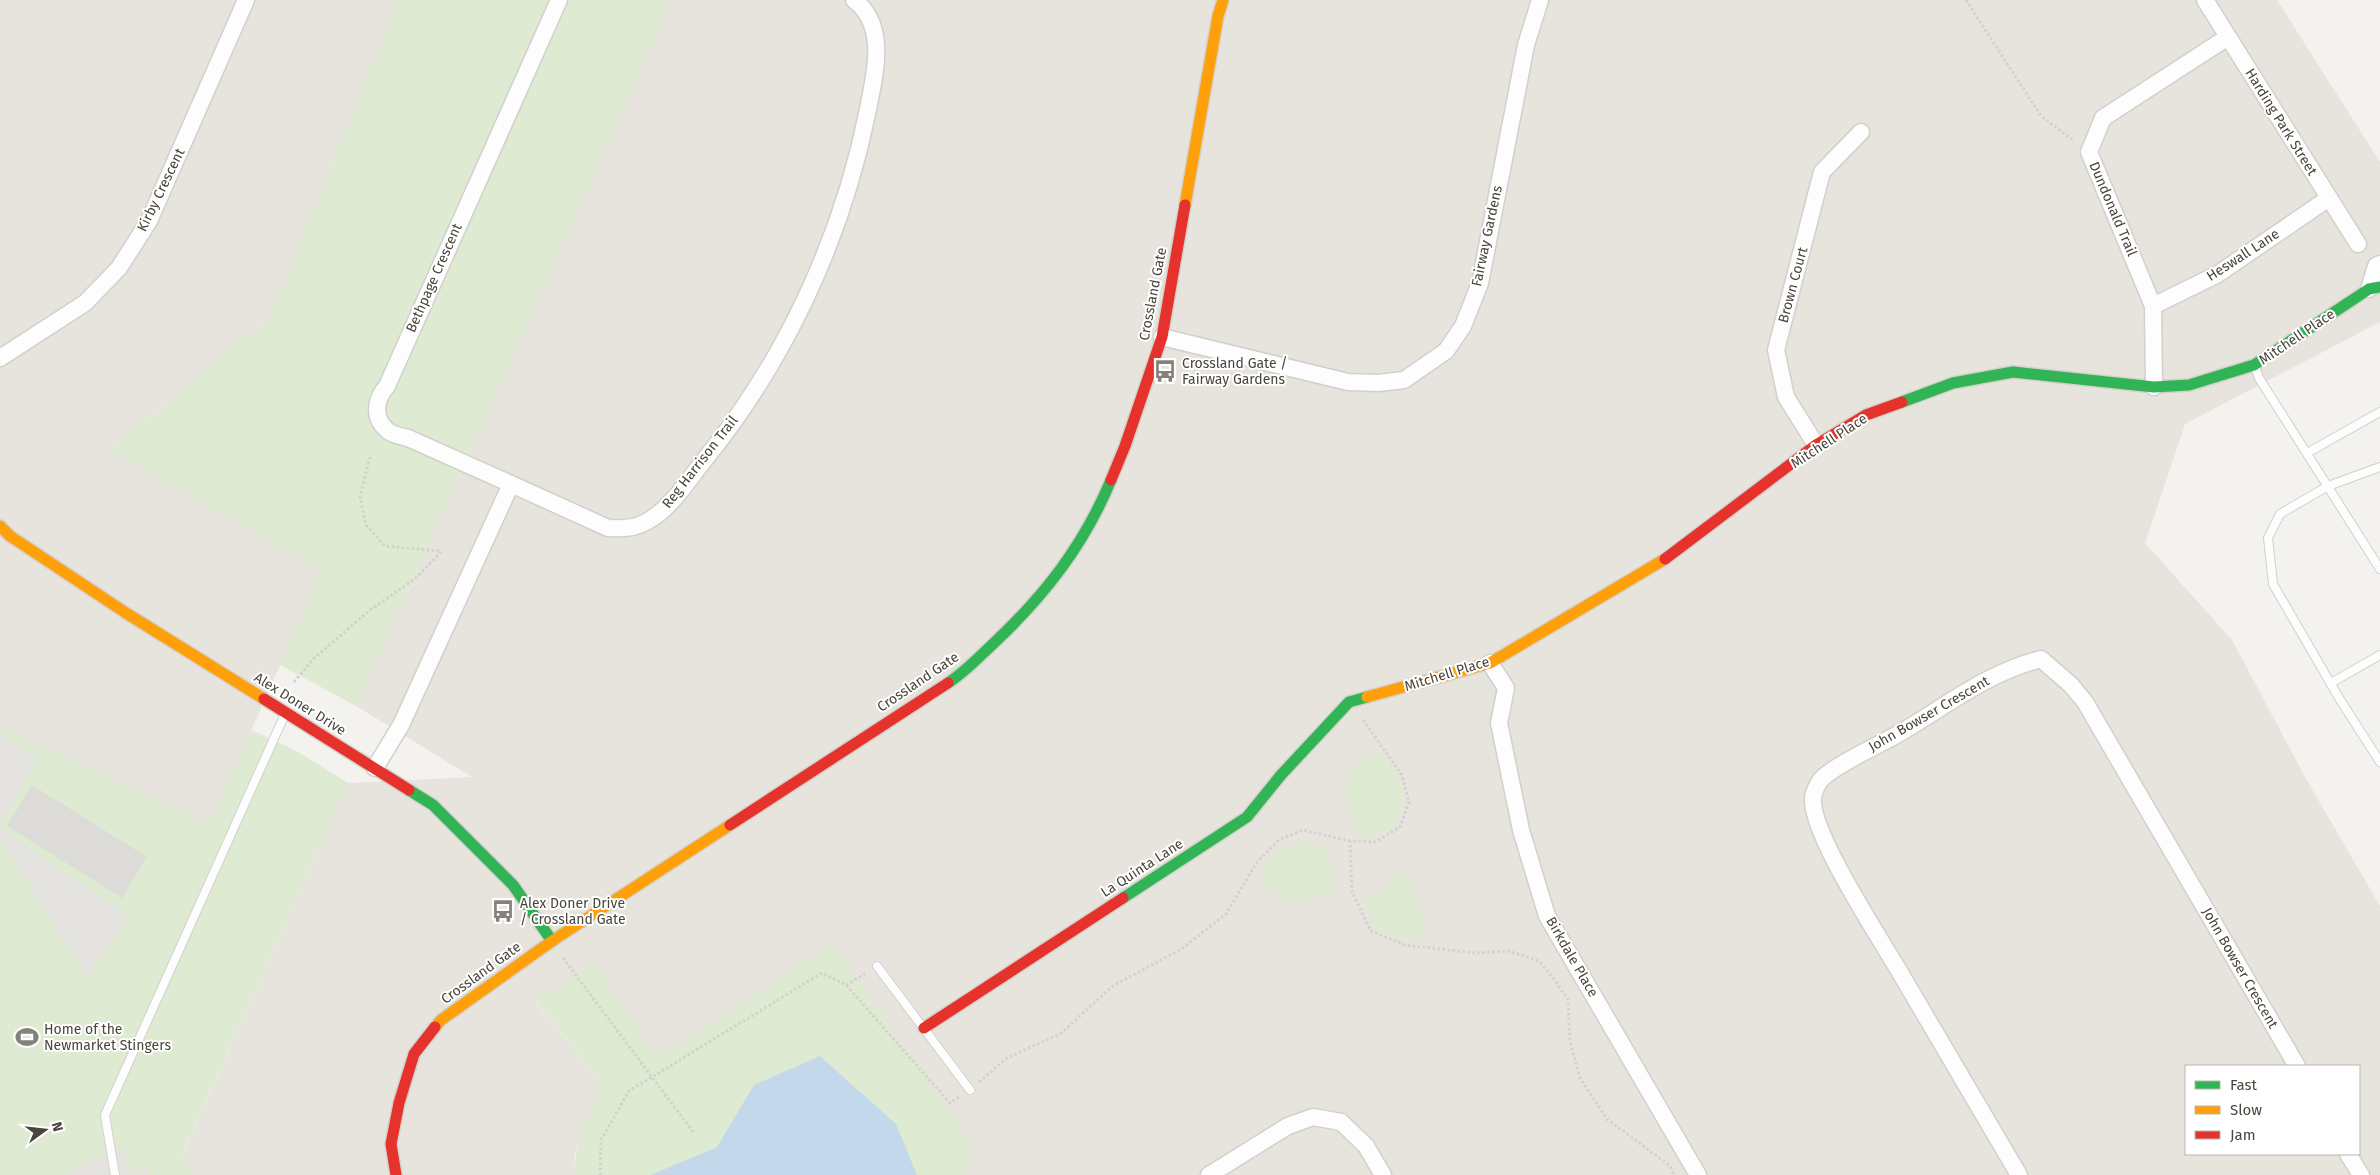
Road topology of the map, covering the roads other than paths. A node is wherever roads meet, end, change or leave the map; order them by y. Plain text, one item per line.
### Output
1 (246, 0) edge
2 (559, 0) edge
3 (854, 0) edge
4 (1223, 0) edge
5 (1540, 0) edge
6 (2204, 0) edge
7 (2228, 37) junction
8 (1861, 132) dead end
9 (2329, 198) junction
10 (2358, 244) dead end
11 (2380, 264) edge
12 (2375, 288) edge
13 (2153, 306) junction
14 (1162, 337) junction
15 (0, 358) edge
16 (2254, 365) junction
17 (2154, 388) junction
18 (2380, 412) edge
19 (1816, 445) junction
20 (2307, 453) junction
21 (2380, 467) edge
22 (511, 484) junction
23 (2328, 486) junction
24 (0, 526) edge
25 (2380, 569) edge
26 (2380, 655) edge
27 (1490, 663) junction
28 (2331, 683) junction
29 (1349, 702) joint
30 (286, 712) junction
31 (2380, 762) edge
32 (375, 768) junction
33 (552, 941) junction
34 (877, 966) road end
35 (924, 1028) junction
36 (2296, 1065) edge
37 (970, 1090) road end
38 (2349, 1155) edge
39 (115, 1175) edge
40 (396, 1175) edge
41 (1209, 1175) edge
42 (1383, 1175) edge
43 (1698, 1175) edge
44 (2019, 1175) edge
45 (2360, 1175) edge

1 - 15 street, Kirby Crescent
2 - 22 street, Bethpage Crescent
3 - 22 street, Reg Harrison Trail
4 - 14 street, Crossland Gate
5 - 14 street, Fairway Gardens
6 - 7 street, Harding Park Street
7 - 9 street, Harding Park Street
7 - 13 street, Dundonald Trail
8 - 19 street, Brown Court
9 - 10 street, Harding Park Street
9 - 13 street, Heswall Lane
11 - 12 street, Mitchell Place
12 - 16 street, Mitchell Place
13 - 17 street, Dundonald Trail
14 - 33 street, Crossland Gate
16 - 17 street, Mitchell Place
16 - 20 lane
17 - 19 street, Mitchell Place
18 - 20 lane
19 - 27 street, Mitchell Place
20 - 23 lane
21 - 23 lane
22 - 32 street
23 - 25 lane
23 - 28 lane
24 - 30 street, Alex Doner Drive
26 - 28 lane
27 - 29 street, Mitchell Place
27 - 43 street, Birkdale Place
28 - 31 lane
29 - 35 street, La Quinta Lane
30 - 32 street, Alex Doner Drive
30 - 39 lane
32 - 33 street, Alex Doner Drive
33 - 40 street, Crossland Gate
34 - 35 lane
35 - 37 lane
36 - 44 street, John Bowser Crescent
38 - 45 street
41 - 42 street

